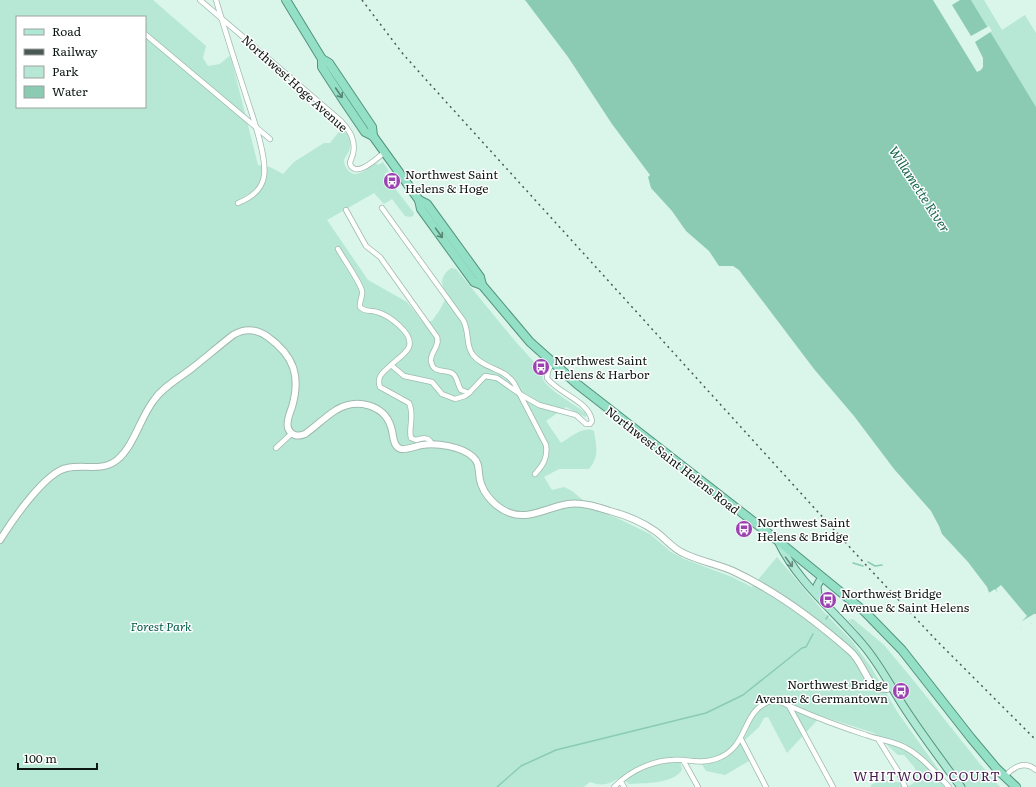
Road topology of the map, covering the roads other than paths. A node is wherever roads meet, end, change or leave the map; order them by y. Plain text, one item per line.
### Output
1 (200, 0) edge
2 (216, 0) edge
3 (286, 0) edge
4 (221, 17) junction
5 (146, 35) edge
6 (256, 128) junction
7 (270, 139) dead end
8 (385, 152) junction
9 (238, 203) dead end
10 (382, 208) dead end
11 (346, 210) dead end
12 (338, 249) dead end
13 (552, 363) junction
14 (391, 365) junction
15 (469, 393) junction
16 (520, 394) junction
17 (291, 434) junction
18 (432, 445) junction
19 (276, 448) dead end
20 (535, 474) dead end
21 (0, 540) edge
22 (777, 540) junction
23 (822, 577) junction
24 (818, 596) junction
25 (891, 686) junction
26 (788, 706) junction
27 (741, 738) junction
28 (878, 739) junction
29 (683, 760) junction
30 (1036, 770) edge
31 (1005, 776) junction
32 (621, 782) junction
33 (614, 787) edge
34 (624, 787) edge
35 (698, 787) edge
36 (766, 787) edge
37 (833, 787) edge
38 (905, 787) edge
39 (949, 787) edge
40 (961, 787) edge
41 (1016, 787) edge

1 - 4 street, Northwest Hoge Avenue
2 - 4 street
3 - 8 highway, Northwest Saint Helens Road
4 - 6 street
4 - 8 street, Northwest Hoge Avenue
5 - 6 street
6 - 7 street
6 - 9 street
8 - 13 highway, Northwest Saint Helens Road
10 - 16 street
11 - 15 street
12 - 14 street
13 - 16 street
13 - 22 highway, Northwest Saint Helens Road
14 - 15 street
14 - 18 street
15 - 16 street
16 - 20 street
17 - 18 main road
17 - 19 street
17 - 21 main road
18 - 25 main road
22 - 23 highway, Northwest Saint Helens Road
22 -> 24 main road
23 - 24 main road
23 - 31 highway, Northwest Saint Helens Road
24 - 25 main road
25 - 40 main road
26 - 27 street
26 - 28 street
26 - 37 street
27 - 29 street
27 - 36 street
28 - 38 street
28 - 39 street
29 - 32 street
29 - 35 street
30 - 31 street
31 - 41 highway, Northwest Saint Helens Road
32 - 33 street
32 - 34 street

